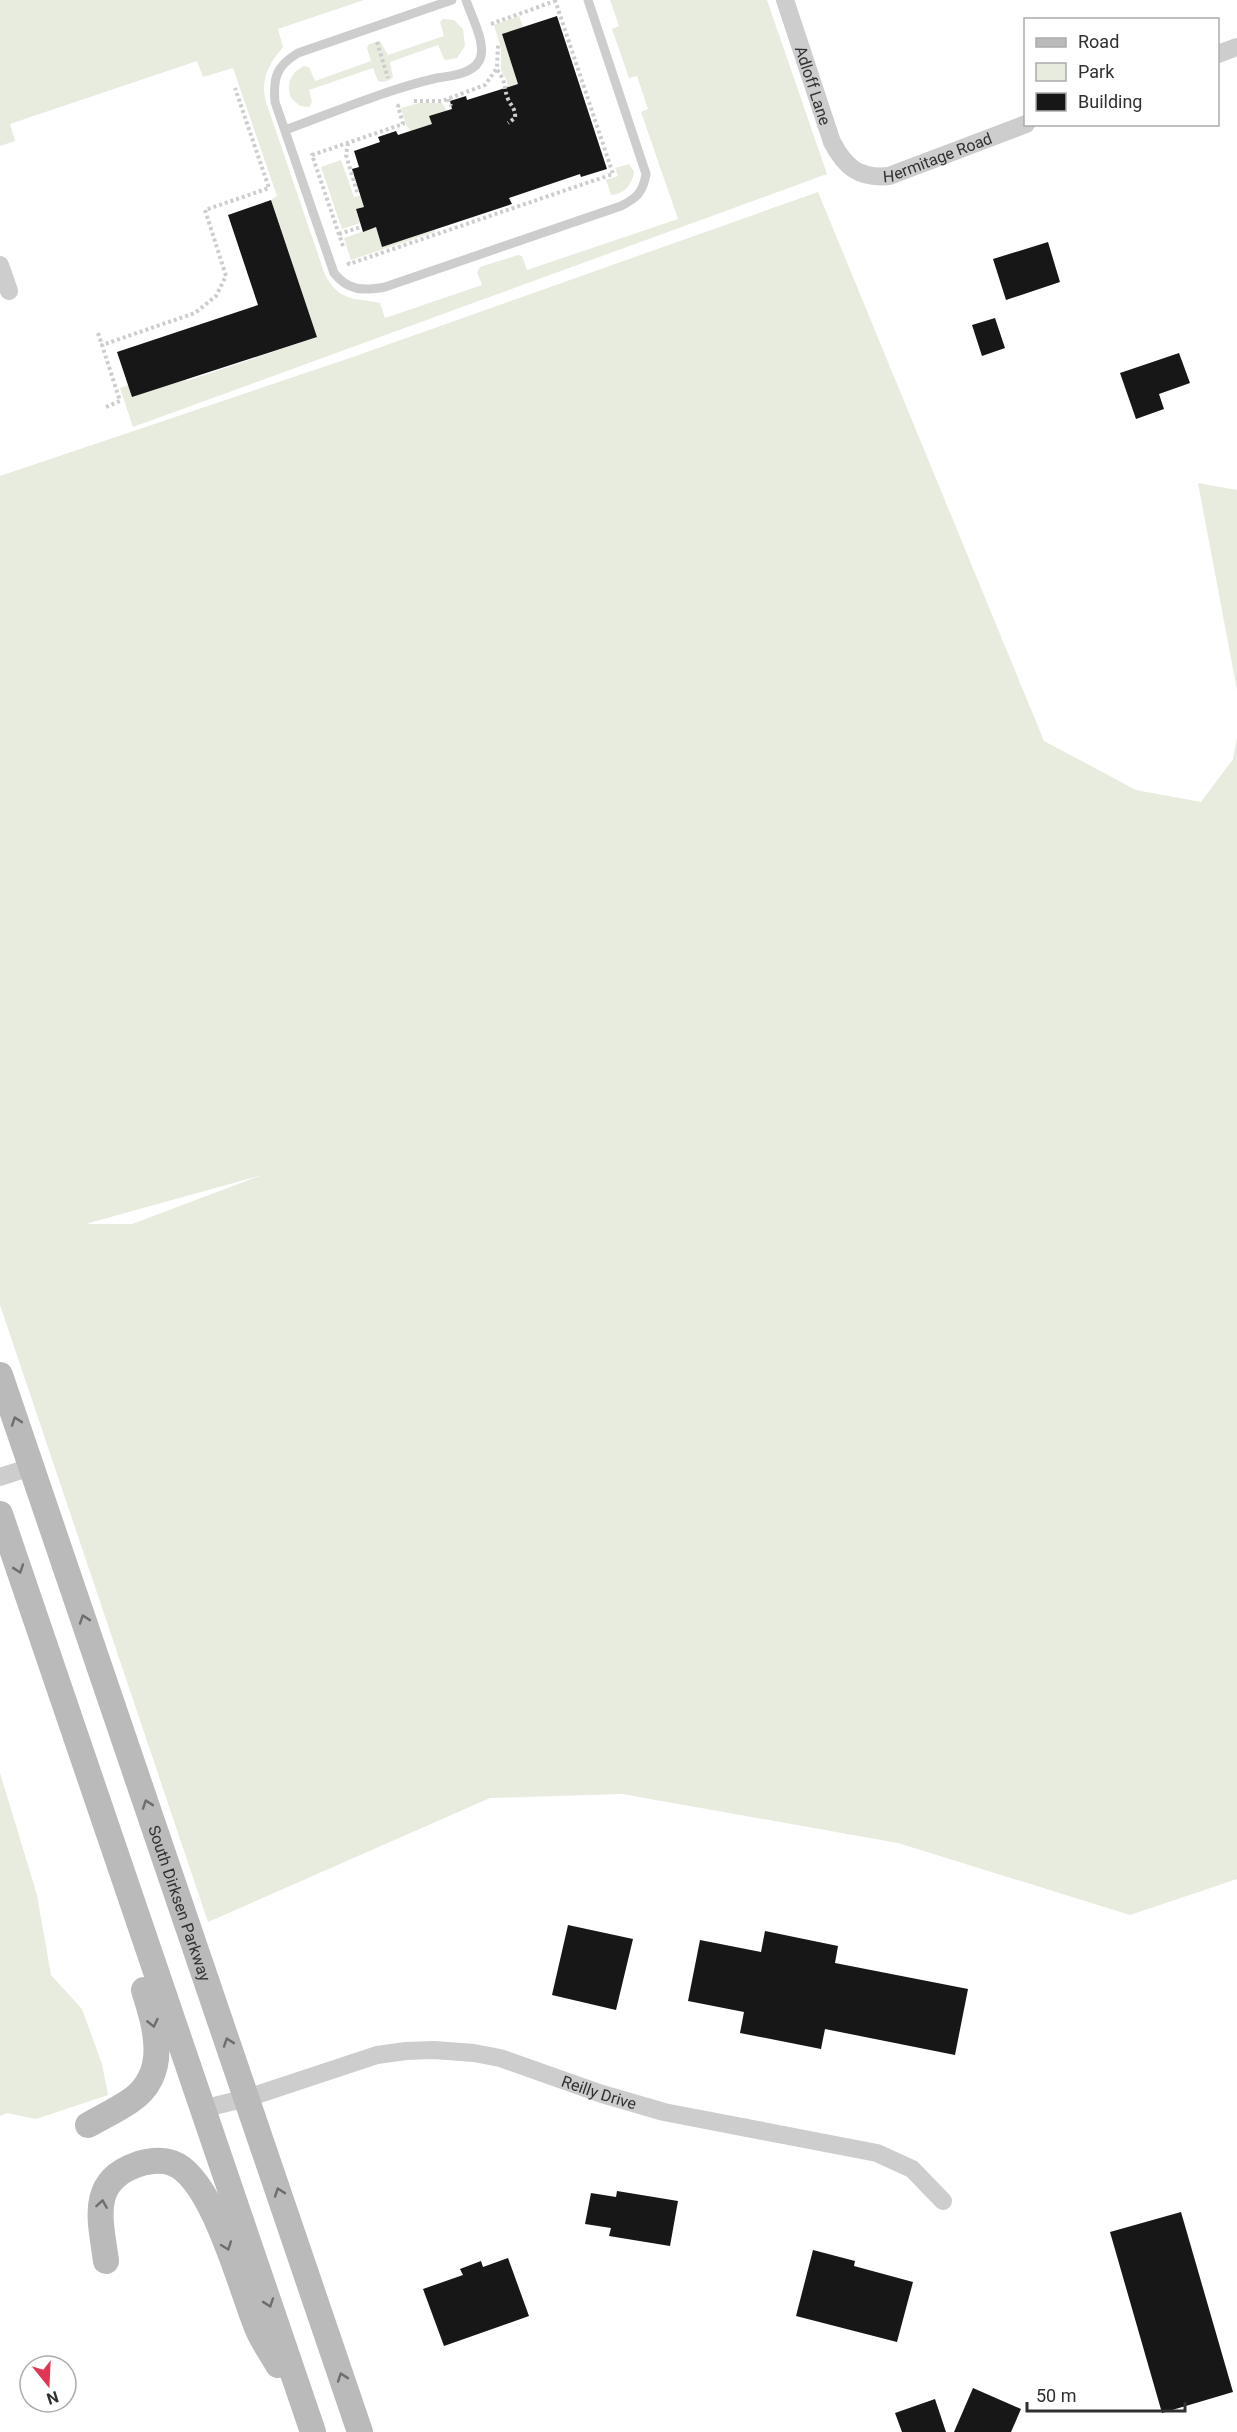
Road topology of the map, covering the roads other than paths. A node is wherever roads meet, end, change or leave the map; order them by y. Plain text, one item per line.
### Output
1 (466, 0) edge
2 (588, 0) edge
3 (784, 0) edge
4 (448, 1) edge
5 (1237, 47) edge
6 (1219, 54) edge
7 (1024, 125) edge
8 (285, 130) junction
9 (849, 168) joint
10 (0, 265) edge
11 (9, 291) dead end
12 (0, 1375) edge
13 (31, 1467) junction
14 (0, 1477) edge
15 (0, 1514) edge
16 (65, 1704) junction
17 (247, 2098) junction
18 (202, 2109) junction
19 (88, 2125) dead end
20 (943, 2201) dead end
21 (106, 2261) dead end
22 (309, 2421) edge
23 (360, 2432) edge

1 - 8 lane
2 - 8 lane
3 - 9 street, Adloff Lane
4 - 8 lane
5 - 6 street
7 - 9 street, Hermitage Road
10 - 11 street
13 -> 12 main road, South Dirksen Parkway
13 - 14 street
17 -> 13 main road, South Dirksen Parkway
15 -> 16 main road
16 - 18 main road
16 -> 19 main road
17 - 18 street, Reilly Drive
17 - 20 street, Reilly Drive
23 -> 17 main road, South Dirksen Parkway
18 -> 22 main road
21 -> 22 main road

